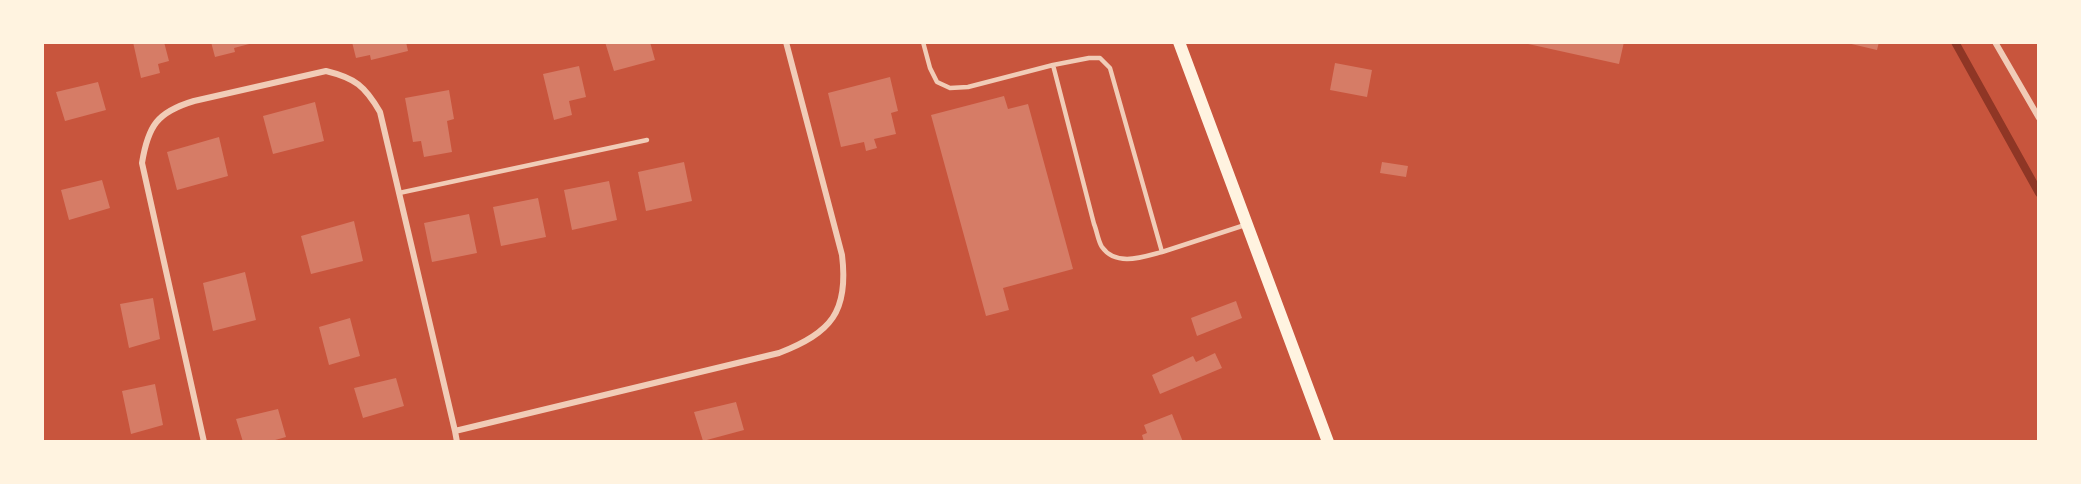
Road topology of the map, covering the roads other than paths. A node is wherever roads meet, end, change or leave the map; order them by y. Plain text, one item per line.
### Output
1 (786, 42) edge
2 (923, 42) edge
3 (1179, 42) edge
4 (1995, 42) edge
5 (1053, 65) junction
6 (2039, 118) edge
7 (647, 140) dead end
8 (399, 193) junction
9 (1247, 225) junction
10 (1162, 252) junction
11 (455, 431) junction
12 (204, 442) edge
13 (457, 442) edge
14 (1328, 442) edge

1 - 11 street
2 - 5 lane
3 - 9 main road
4 - 6 street
5 - 10 lane
5 - 10 lane
7 - 8 lane
8 - 11 street
8 - 12 street
9 - 10 lane
9 - 14 main road
11 - 13 street

